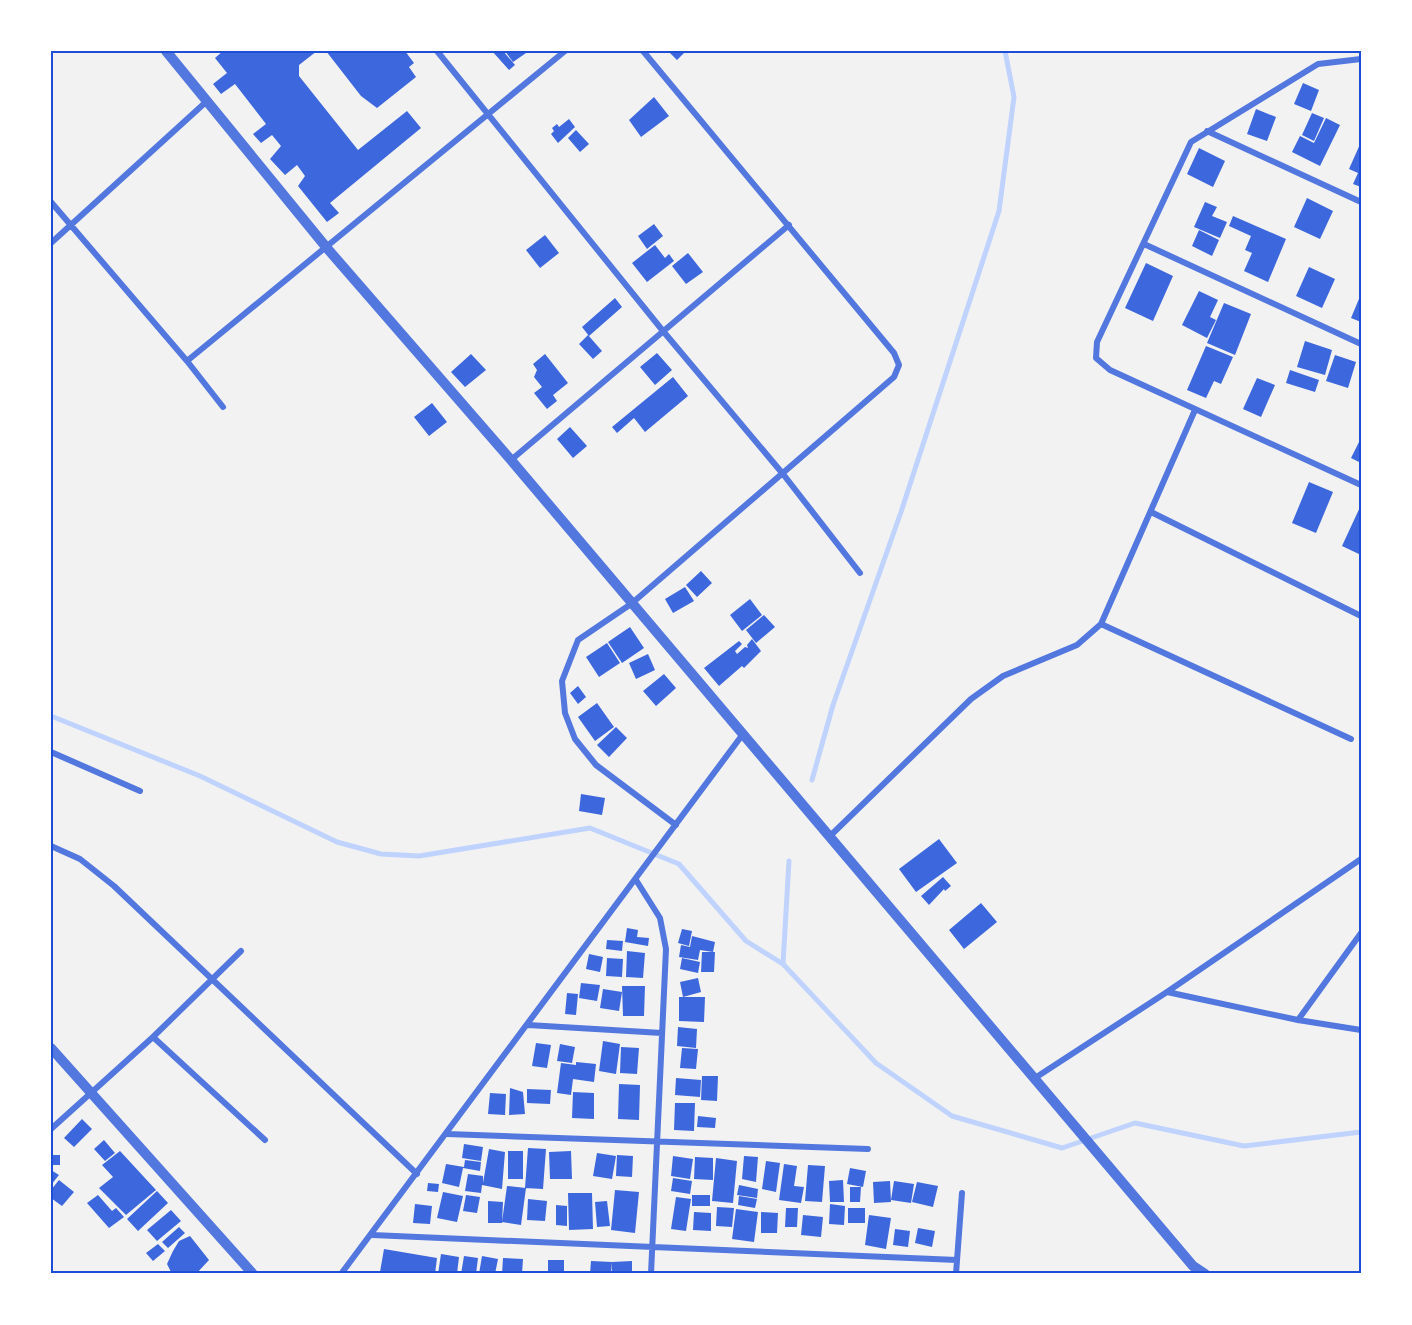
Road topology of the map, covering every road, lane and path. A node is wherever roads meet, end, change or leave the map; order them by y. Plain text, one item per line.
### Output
1 (166, 51) edge
2 (437, 51) edge
3 (565, 51) edge
4 (644, 51) edge
5 (1361, 59) edge
6 (207, 101) junction
7 (489, 114) junction
8 (1207, 131) junction
9 (51, 202) edge
10 (1361, 202) edge
11 (70, 225) junction
12 (789, 225) junction
13 (51, 243) edge
14 (1144, 244) junction
15 (326, 247) junction
16 (663, 332) junction
17 (1361, 344) edge
18 (187, 361) junction
19 (223, 407) dead end
20 (1195, 410) junction
21 (511, 460) junction
22 (783, 474) junction
23 (1361, 485) edge
24 (1151, 512) junction
25 (860, 573) dead end
26 (631, 604) junction
27 (1361, 616) edge
28 (1101, 624) junction
29 (743, 734) junction
30 (1351, 739) dead end
31 (51, 752) edge
32 (140, 791) dead end
33 (676, 825) junction
34 (829, 837) junction
35 (51, 846) edge
36 (1361, 859) edge
37 (636, 880) junction
38 (1361, 933) edge
39 (241, 951) dead end
40 (213, 977) junction
41 (1167, 992) junction
42 (1298, 1020) junction
43 (528, 1025) junction
44 (1361, 1030) edge
45 (662, 1033) junction
46 (153, 1037) junction
47 (51, 1048) edge
48 (1035, 1078) junction
49 (92, 1093) junction
50 (51, 1129) edge
51 (447, 1134) junction
52 (265, 1140) dead end
53 (659, 1142) junction
54 (868, 1149) dead end
55 (417, 1174) junction
56 (962, 1193) dead end
57 (372, 1235) junction
58 (653, 1248) junction
59 (957, 1260) junction
60 (1193, 1270) edge
61 (253, 1274) edge
62 (341, 1274) edge
63 (651, 1274) edge
64 (956, 1274) edge
65 (1205, 1274) edge

1 - 6 street
2 - 7 street
3 - 7 street
4 - 12 street
5 - 8 street
6 - 11 street
6 - 15 street
7 - 15 street
7 - 16 street
8 - 10 street
8 - 14 street
9 - 11 street
11 - 13 street
11 - 18 street
12 - 16 street
12 - 22 street
14 - 17 street
14 - 20 street
15 - 18 street
15 - 21 street
16 - 21 street
16 - 22 street
18 - 19 street
20 - 23 street
20 - 24 street
21 - 26 street
22 - 25 street
22 - 26 street
24 - 27 street
24 - 28 street
26 - 29 street
26 - 33 street
28 - 30 street
28 - 34 street
29 - 33 street
29 - 34 street
31 - 32 street
33 - 37 street
34 - 48 street
35 - 40 street
36 - 41 street
37 - 43 street
37 - 45 street
38 - 42 street
39 - 40 street
40 - 46 street
40 - 55 street
41 - 42 street
41 - 48 street
42 - 44 street
43 - 45 street
43 - 51 street
45 - 53 street
46 - 49 street
46 - 52 street
47 - 49 street
48 - 60 street
49 - 50 street
49 - 61 street
51 - 53 street
51 - 55 street
53 - 54 street
53 - 58 street
55 - 57 street
56 - 59 street
57 - 58 street
57 - 62 street
58 - 59 street
58 - 63 street
59 - 64 street
60 - 65 street

